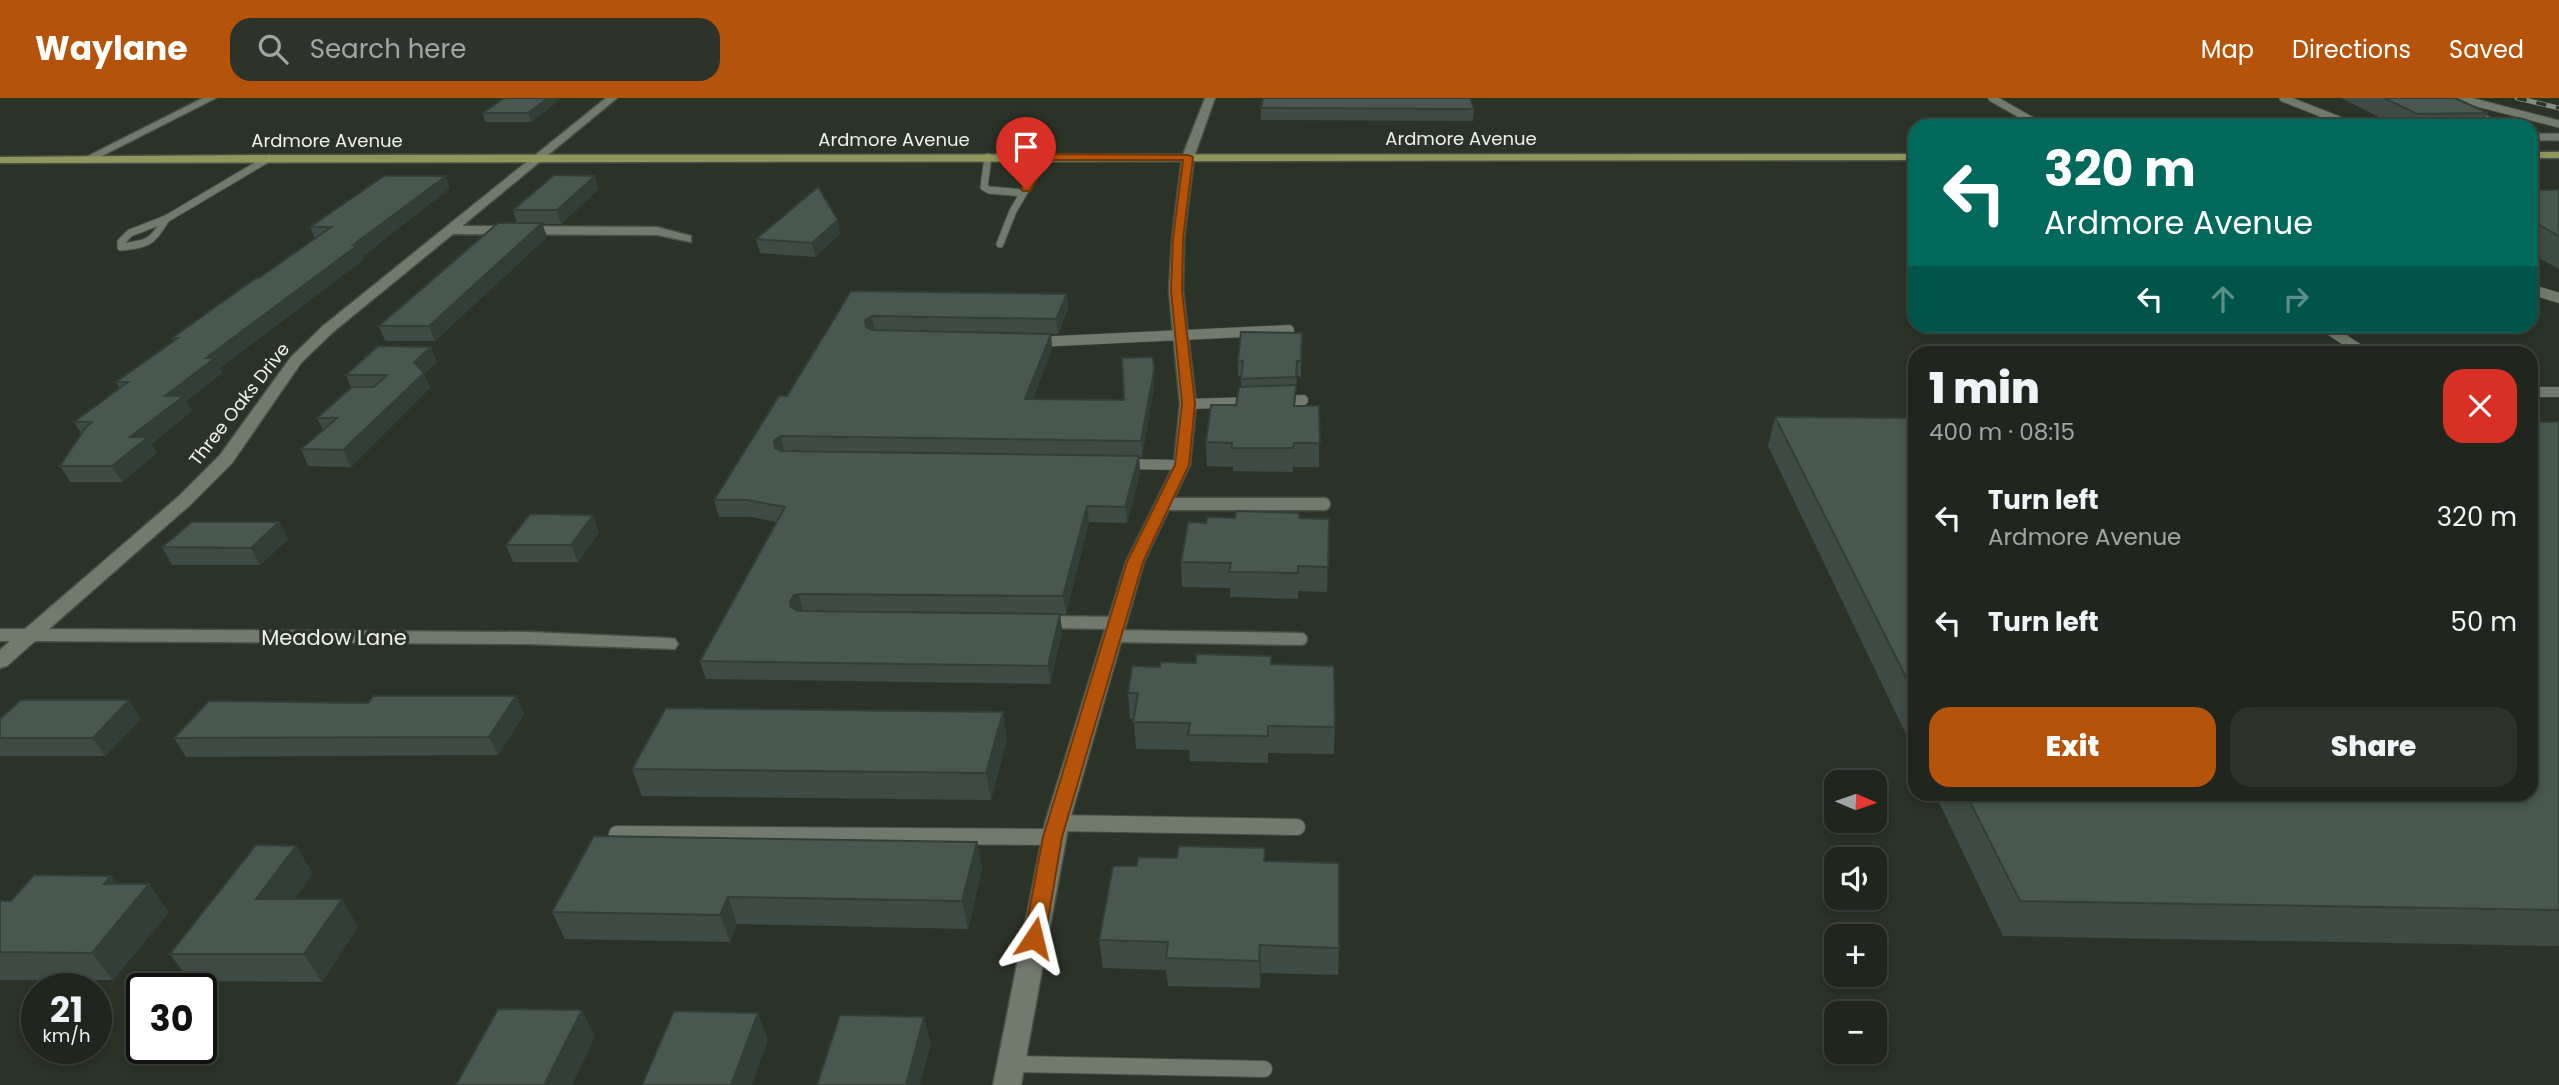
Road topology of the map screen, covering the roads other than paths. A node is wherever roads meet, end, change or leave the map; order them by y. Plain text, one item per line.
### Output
1 (211, 98) edge
2 (612, 98) edge
3 (1210, 98) edge
4 (1992, 98) edge
5 (2283, 98) edge
6 (2441, 98) edge
7 (2458, 98) edge
8 (2029, 119) edge
9 (2336, 119) edge
10 (2485, 119) edge
11 (2559, 124) edge
12 (2538, 137) edge
13 (2559, 137) edge
14 (2538, 155) edge
15 (2559, 155) edge
16 (540, 157) junction
17 (988, 157) junction
18 (1045, 157) junction
19 (1188, 157) junction
20 (1908, 157) edge
21 (269, 158) junction
22 (88, 159) junction
23 (0, 160) edge
24 (1023, 193) junction
25 (166, 219) junction
26 (451, 230) junction
27 (686, 239) dead end
28 (1000, 244) dead end
29 (2538, 291) edge
30 (2559, 298) edge
31 (1289, 330) edge
32 (2334, 333) edge
33 (1182, 336) junction
34 (1025, 342) edge
35 (2354, 346) edge
36 (2538, 392) edge
37 (2559, 392) edge
38 (1303, 400) dead end
39 (1188, 404) junction
40 (1114, 464) edge
41 (1182, 465) junction
42 (1164, 504) junction
43 (1324, 504) dead end
44 (1035, 622) edge
45 (1114, 630) junction
46 (0, 635) edge
47 (31, 635) junction
48 (1301, 639) dead end
49 (668, 643) dead end
50 (0, 661) edge
51 (1297, 827) dead end
52 (1055, 830) junction
53 (617, 834) edge
54 (1011, 1063) junction
55 (1264, 1069) dead end
56 (1007, 1085) edge

1 - 22 street
2 - 16 street, Three Oaks Drive
3 - 19 street
4 - 8 lane
5 - 9 lane
6 - 10 lane
7 - 11 lane
12 - 13 lane
14 - 15 main road
16 - 17 main road, Ardmore Avenue
16 - 21 main road, Ardmore Avenue
16 - 26 street, Three Oaks Drive
17 - 18 main road, Ardmore Avenue
17 - 24 lane
18 - 19 main road, Ardmore Avenue
18 - 24 lane
19 - 20 main road, Ardmore Avenue
19 - 33 street
21 - 22 main road, Ardmore Avenue
21 - 25 lane
22 - 23 main road, Ardmore Avenue
24 - 28 lane
25 - 25 lane
26 - 27 street
26 - 47 street, Three Oaks Drive
29 - 30 lane
31 - 33 lane
32 - 35 lane
33 - 34 lane
33 - 39 street
36 - 37 lane
38 - 39 lane
39 - 41 street
40 - 41 lane
41 - 42 street
42 - 43 lane
42 - 45 street
44 - 45 lane
45 - 48 lane
45 - 52 street
46 - 47 street, Meadow Lane
47 - 49 street, Meadow Lane
47 - 50 street, Three Oaks Drive
51 - 52 lane
52 - 53 lane
52 - 54 street
54 - 55 lane
54 - 56 street

